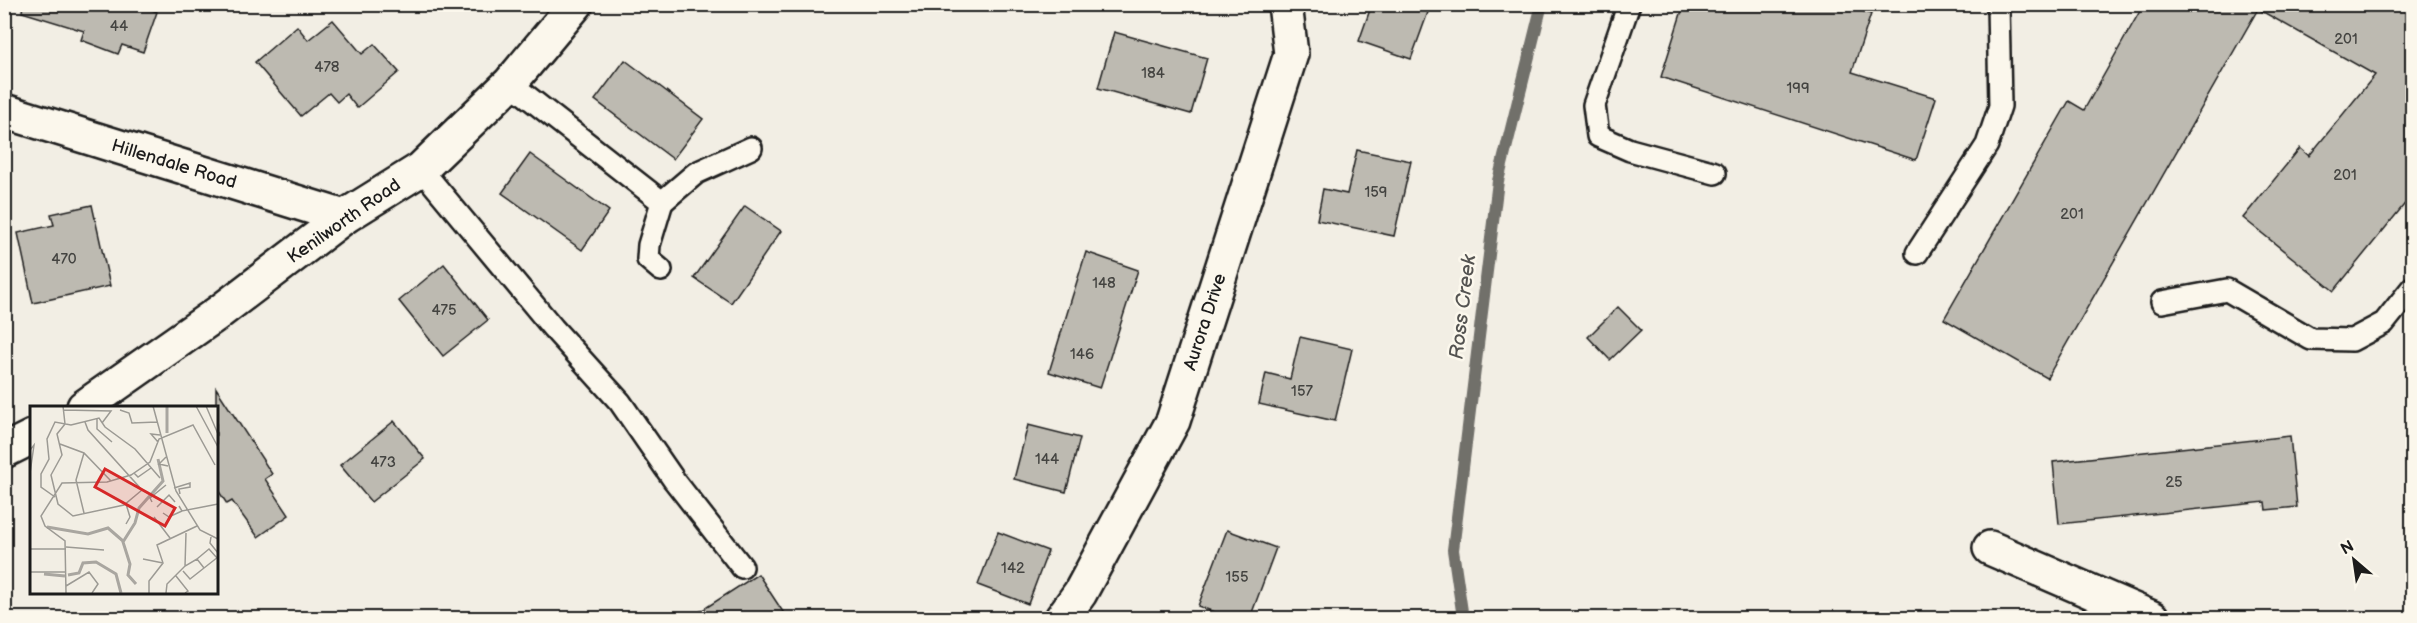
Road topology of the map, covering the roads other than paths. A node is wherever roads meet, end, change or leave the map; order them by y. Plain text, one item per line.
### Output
1 (576, 4) edge
2 (1285, 4) edge
3 (1629, 4) edge
4 (1998, 4) edge
5 (510, 83) junction
6 (4, 111) edge
7 (751, 148) dead end
8 (421, 169) junction
9 (1715, 173) dead end
10 (662, 202) junction
11 (344, 217) junction
12 (1917, 253) dead end
13 (661, 270) dead end
14 (2412, 288) edge
15 (2162, 302) dead end
16 (85, 406) edge
17 (30, 438) edge
18 (4, 451) edge
19 (1990, 548) dead end
20 (742, 567) dead end
21 (1063, 618) edge
22 (2152, 618) edge

1 - 5 street, Kenilworth Road
2 - 21 street, Aurora Drive
3 - 9 lane
4 - 12 lane
5 - 8 street, Kenilworth Road
5 - 10 lane
6 - 11 street, Hillendale Road
7 - 10 lane
8 - 11 street, Kenilworth Road
8 - 20 lane
10 - 13 lane
11 - 16 street, Kenilworth Road
14 - 15 lane
17 - 18 street
19 - 22 street

